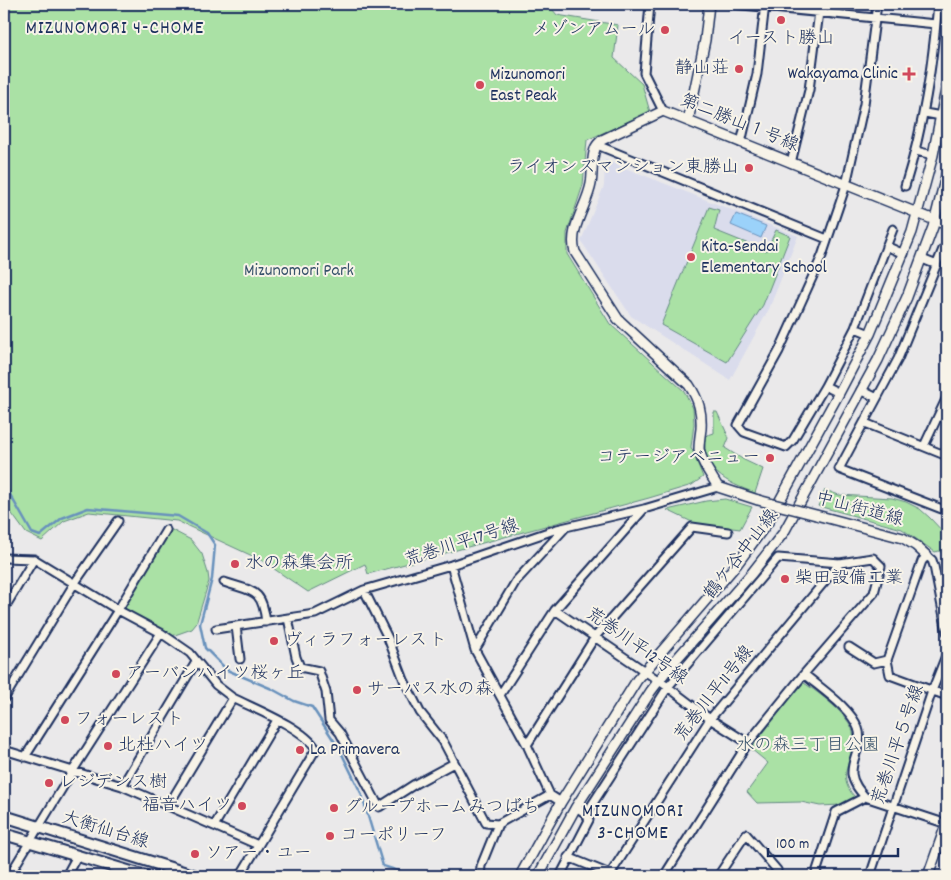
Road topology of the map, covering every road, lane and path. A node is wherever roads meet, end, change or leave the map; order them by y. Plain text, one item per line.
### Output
1 (650, 4) edge
2 (709, 4) edge
3 (732, 4) edge
4 (820, 4) edge
5 (876, 4) edge
6 (938, 4) edge
7 (764, 6) edge
8 (819, 13) junction
9 (875, 19) junction
10 (936, 24) junction
11 (947, 84) edge
12 (663, 111) junction
13 (925, 113) junction
14 (941, 116) junction
15 (688, 121) junction
16 (741, 143) junction
17 (597, 145) junction
18 (916, 151) junction
19 (933, 156) junction
20 (791, 163) junction
21 (947, 174) edge
22 (846, 184) junction
23 (906, 186) dead end
24 (918, 212) junction
25 (934, 219) junction
26 (947, 224) edge
27 (893, 229) dead end
28 (827, 238) junction
29 (886, 246) junction
30 (943, 249) dead end
31 (904, 254) junction
32 (922, 259) junction
33 (937, 265) junction
34 (855, 328) junction
35 (870, 334) junction
36 (825, 386) junction
37 (861, 390) junction
38 (839, 394) junction
39 (947, 397) edge
40 (877, 398) junction
41 (865, 423) junction
42 (924, 446) junction
43 (947, 456) edge
44 (718, 487) junction
45 (644, 509) junction
46 (947, 511) edge
47 (118, 521) dead end
48 (565, 527) junction
49 (166, 530) dead end
50 (728, 532) dead end
51 (927, 556) junction
52 (4, 558) edge
53 (34, 559) junction
54 (840, 563) junction
55 (451, 565) junction
56 (224, 582) dead end
57 (74, 584) junction
58 (364, 590) junction
59 (4, 609) edge
60 (118, 610) junction
61 (555, 610) junction
62 (288, 618) junction
63 (266, 622) junction
64 (236, 626) junction
65 (216, 629) dead end
66 (947, 632) edge
67 (161, 633) junction
68 (596, 637) junction
69 (849, 647) dead end
70 (475, 650) junction
71 (947, 653) edge
72 (240, 659) dead end
73 (887, 660) junction
74 (196, 662) junction
75 (644, 671) junction
76 (804, 674) junction
77 (659, 681) junction
78 (668, 687) junction
79 (932, 691) junction
80 (500, 695) junction
81 (947, 696) edge
82 (232, 698) junction
83 (4, 699) edge
84 (710, 719) junction
85 (277, 720) junction
86 (748, 743) junction
87 (527, 745) junction
88 (4, 750) edge
89 (25, 757) junction
90 (454, 763) junction
91 (72, 772) junction
92 (122, 786) junction
93 (550, 795) junction
94 (865, 797) junction
95 (561, 802) junction
96 (168, 806) junction
97 (894, 806) junction
98 (576, 807) junction
99 (586, 814) junction
100 (4, 816) edge
101 (947, 823) edge
102 (498, 824) junction
103 (214, 826) junction
104 (40, 827) junction
105 (4, 834) edge
106 (30, 842) junction
107 (258, 846) junction
108 (77, 856) junction
109 (568, 857) junction
110 (243, 871) dead end
111 (9, 876) edge
112 (68, 876) edge
113 (145, 876) edge
114 (196, 876) edge
115 (480, 876) edge
116 (520, 876) edge
117 (538, 876) edge
118 (560, 876) edge
119 (611, 876) edge
120 (664, 876) edge
121 (718, 876) edge
122 (773, 876) edge
123 (815, 876) edge
124 (870, 876) edge
125 (928, 876) edge

1 - 12 street
2 - 15 street
3 - 7 street
4 - 8 street
5 - 9 street
6 - 10 street
7 - 8 street
7 - 16 street
8 - 9 street
8 - 20 street
9 - 10 street
9 - 22 street
10 - 13 street
11 - 14 street
12 - 15 street, 第二勝山１号線
12 - 17 street, 第二勝山１号線
13 - 14 street
13 - 18 street
14 - 19 street
15 - 16 street, 第二勝山１号線
16 - 20 street, 第二勝山１号線
17 - 28 street
17 - 44 street
18 - 19 street
18 - 23 street
19 - 24 street
20 - 22 street, 第二勝山１号線
21 - 25 street, 鶴ケ谷中山線
22 - 24 street, 第二勝山１号線
22 - 28 street
24 - 25 street, 第二勝山１号線
24 - 31 street
25 - 26 street, 第二勝山１号線
25 - 32 street, 鶴ケ谷中山線
27 - 29 street
28 - 36 street
29 - 31 street
29 - 34 street
30 - 33 street
31 - 35 street
32 - 33 street
32 - 37 street, 鶴ケ谷中山線
33 - 40 street
34 - 35 street
34 - 36 street
35 - 38 street
36 - 38 street
37 - 40 street
37 - 77 street, 鶴ケ谷中山線
38 - 75 street
39 - 42 street
40 - 41 street
41 - 42 street
41 - 46 street
42 - 43 street
44 - 45 street, 荒巻川平17号線
44 - 51 street, 中山街道線, bridge
45 - 48 street, 荒巻川平17号線
45 - 61 street
47 - 57 street
48 - 55 street, 荒巻川平17号線
48 - 70 street
49 - 60 street
50 - 68 street
51 - 66 street, 中山街道線
51 - 73 street
52 - 53 street
53 - 57 street
53 - 59 street
54 - 76 street
54 - 78 street
54 - 84 street, 荒巻川平11号線
55 - 58 street, 荒巻川平17号線
55 - 70 street
56 - 63 street
57 - 60 street
57 - 83 street
58 - 62 street, 荒巻川平17号線
58 - 90 street
60 - 67 street
60 - 89 street
61 - 68 street, 荒巻川平12号線
61 - 80 street
62 - 63 street, 荒巻川平17号線
62 - 90 street
63 - 64 street, 荒巻川平17号線
64 - 65 street, 荒巻川平17号線
64 - 72 street
67 - 74 street
67 - 91 street
68 - 75 street, 荒巻川平12号線
68 - 87 street
69 - 73 street
70 - 80 street
71 - 79 street, 荒巻川平５号線
73 - 79 street
74 - 82 street
74 - 92 street
75 - 77 street, 荒巻川平12号線
75 - 95 street
76 - 86 street
76 - 94 street
77 - 78 street, 荒巻川平12号線
77 - 98 street, 鶴ケ谷中山線
78 - 84 street, 荒巻川平12号線
78 - 99 street
79 - 81 street
79 - 97 street, 荒巻川平５号線
80 - 87 street
82 - 85 street
82 - 96 street
84 - 86 street, 荒巻川平12号線
84 - 119 street, 荒巻川平11号線
85 - 103 street
85 - 107 street
86 - 120 street
87 - 93 street
88 - 89 street
89 - 91 street
90 - 102 street
91 - 92 street
91 - 104 street
92 - 96 street
93 - 95 street
93 - 102 street
94 - 97 street
94 - 123 street
95 - 116 street
96 - 103 street
97 - 101 street
97 - 124 street, 荒巻川平５号線
98 - 99 street
98 - 117 street, 鶴ケ谷中山線
99 - 109 street
100 - 104 main road, 大衡仙台線
101 - 125 street
102 - 115 street
103 - 107 street
104 - 106 street
104 - 114 main road, 大衡仙台線
105 - 106 main road, 大衡仙台線
106 - 108 main road, 大衡仙台線
106 - 111 street
107 - 110 street
108 - 112 street
108 - 113 main road, 大衡仙台線
109 - 118 street
109 - 119 street
121 - 122 street

